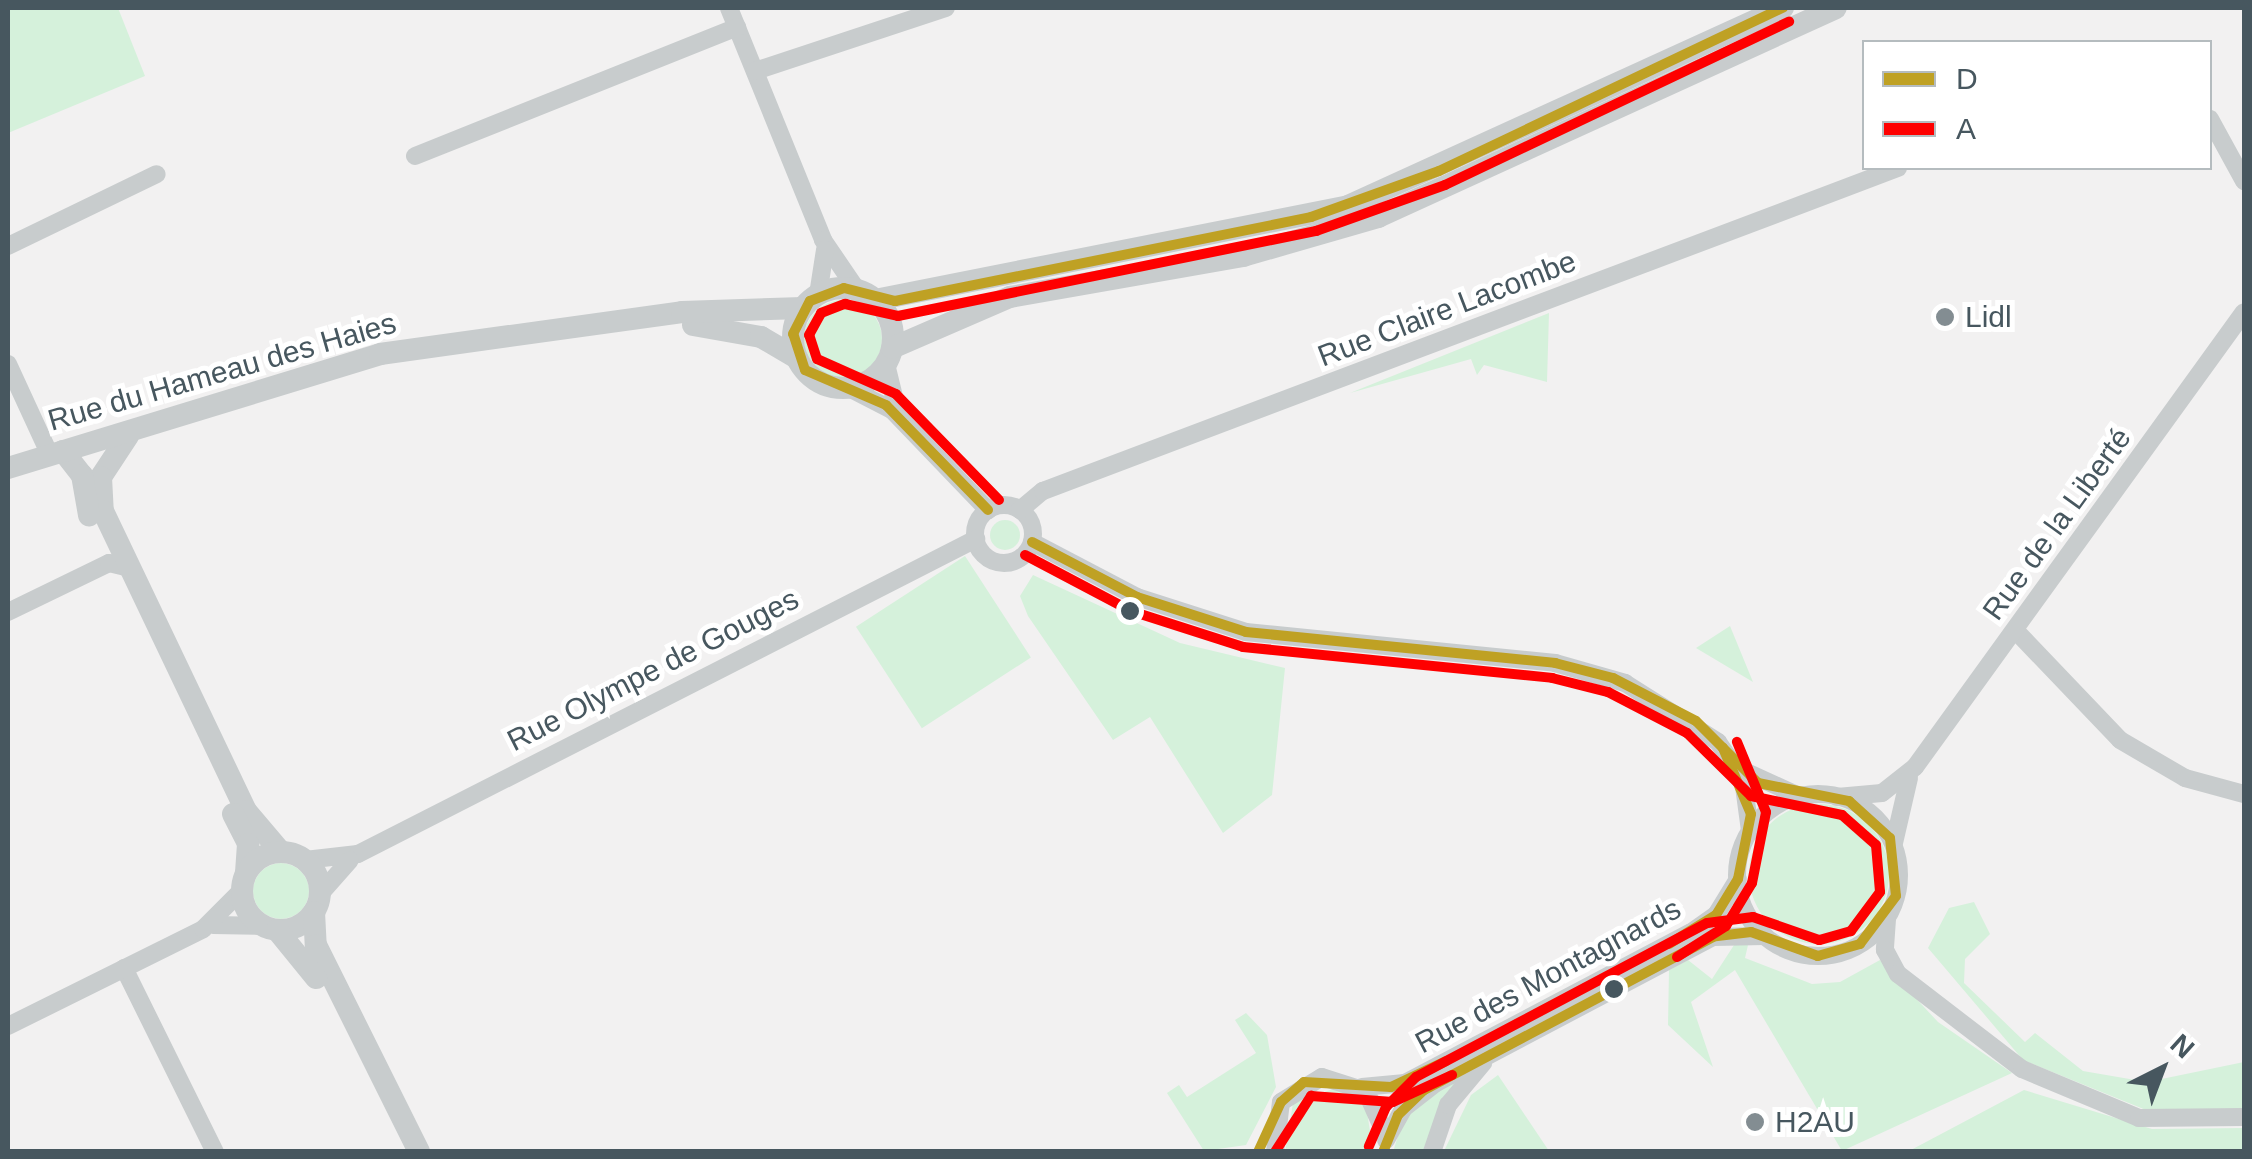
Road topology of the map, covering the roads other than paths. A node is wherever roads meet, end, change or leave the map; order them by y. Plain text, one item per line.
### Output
1 (729, 8) edge
2 (946, 8) edge
3 (1784, 8) edge
4 (1836, 8) edge
5 (737, 26) junction
6 (755, 71) junction
7 (2212, 123) edge
8 (415, 156) dead end
9 (1893, 170) edge
10 (157, 174) dead end
11 (2244, 181) edge
12 (823, 240) junction
13 (8, 246) edge
14 (866, 295) junction
15 (811, 301) junction
16 (2244, 312) edge
17 (634, 320) junction
18 (889, 356) junction
19 (798, 358) junction
20 (8, 364) edge
21 (848, 388) junction
22 (902, 418) junction
23 (128, 436) junction
24 (56, 452) junction
25 (8, 468) edge
26 (988, 510) junction
27 (1020, 510) junction
28 (976, 539) junction
29 (1032, 542) junction
30 (117, 565) junction
31 (8, 612) edge
32 (2015, 630) junction
33 (1734, 763) junction
34 (1914, 767) junction
35 (2244, 794) edge
36 (1800, 796) junction
37 (1837, 797) junction
38 (1750, 831) junction
39 (1894, 849) junction
40 (280, 852) junction
41 (358, 854) junction
42 (305, 860) junction
43 (1738, 878) junction
44 (244, 881) junction
45 (317, 903) junction
46 (1887, 918) junction
47 (203, 928) junction
48 (271, 928) junction
49 (1766, 936) junction
50 (124, 968) junction
51 (8, 1026) edge
52 (1489, 1055) junction
53 (1362, 1087) junction
54 (2244, 1118) edge
55 (1272, 1132) junction
56 (1384, 1146) edge
57 (215, 1152) edge
58 (402, 1152) edge
59 (418, 1152) edge
60 (1258, 1152) edge
61 (1275, 1152) edge
62 (1432, 1152) edge

1 - 5 street
2 - 6 street
3 - 14 street
4 - 18 street
5 - 6 street
5 - 8 street
6 - 12 street
7 - 11 street
9 - 27 street, Rue Claire Lacombe
10 - 13 street
12 - 14 street
12 - 15 street
14 - 15 street
14 - 18 street
15 - 17 street, Rue du Hameau des Haies
15 - 19 street
16 - 32 street, Rue de la Liberté
17 - 19 street, Rue du Hameau des Haies
17 - 23 street, Rue du Hameau des Haies
18 - 21 street
18 - 22 street
19 - 21 street
20 - 24 street
21 - 22 street
22 - 26 street
23 - 24 street, Rue du Hameau des Haies
23 - 30 street
24 - 25 street, Rue du Hameau des Haies
24 - 30 street
26 - 27 street
26 - 28 street
27 - 29 street
28 - 29 street
28 - 41 street, Rue Olympe de Gouges
29 - 33 street
30 - 31 street
30 - 40 street
30 - 44 street
32 - 34 street, Rue de la Liberté
32 - 35 street
33 - 36 street
33 - 38 street
34 - 37 street, Rue de la Liberté
34 - 39 street, Rue de la Liberté
36 - 37 street
36 - 38 street
37 - 39 street
38 - 43 street
39 - 46 street
40 - 42 street
40 - 44 street
41 - 42 street, Rue Olympe de Gouges
41 - 45 street, Rue Olympe de Gouges
42 - 45 street
43 - 49 street
43 - 53 street, Rue des Montagnards
44 - 47 street
44 - 48 street
45 - 48 street
45 - 59 street
46 - 49 street
46 - 54 street
47 - 48 street
47 - 50 street
48 - 58 street
49 - 52 street, Rue des Montagnards
50 - 51 street
50 - 57 street
52 - 56 street, Rue des Montagnards
52 - 62 street
53 - 55 street, Rue des Montagnards
53 - 56 street
55 - 60 street
55 - 61 street

